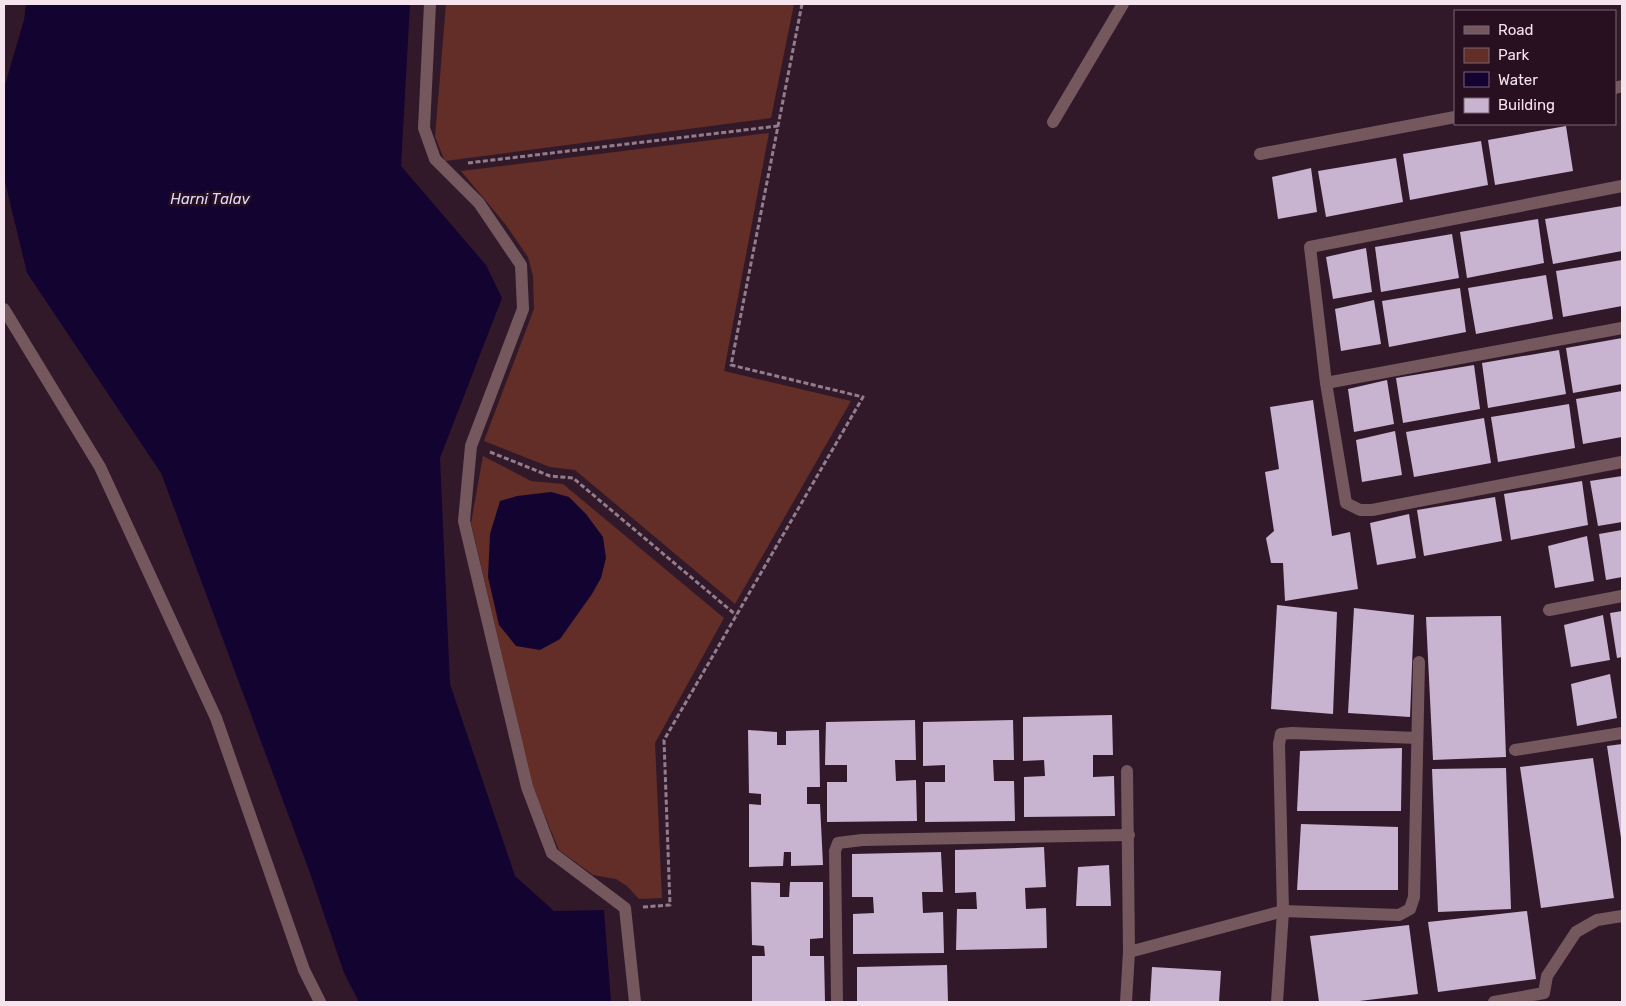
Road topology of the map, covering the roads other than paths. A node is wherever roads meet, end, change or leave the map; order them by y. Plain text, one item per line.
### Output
1 (430, 4) edge
2 (1123, 4) edge
3 (1454, 117) edge
4 (1053, 122) dead end
5 (1260, 154) dead end
6 (1622, 186) edge
7 (4, 309) edge
8 (1622, 328) edge
9 (1326, 383) junction
10 (1622, 462) edge
11 (1622, 596) edge
12 (1549, 610) dead end
13 (1419, 662) dead end
14 (1622, 733) edge
15 (1417, 738) junction
16 (1515, 750) dead end
17 (1127, 771) dead end
18 (1129, 835) junction
19 (1283, 911) junction
20 (1622, 916) edge
21 (1129, 952) junction
22 (320, 1002) edge
23 (635, 1002) edge
24 (837, 1002) edge
25 (1126, 1002) edge
26 (1277, 1002) edge
27 (1494, 1002) edge

1 - 23 street
2 - 4 street
3 - 5 street
6 - 9 street
7 - 22 street
8 - 9 street
9 - 10 street
11 - 12 street
13 - 15 street
14 - 16 street
15 - 19 street
15 - 19 street
17 - 18 street
18 - 21 street
18 - 24 street
19 - 21 street
19 - 26 street
20 - 27 street
21 - 25 street

